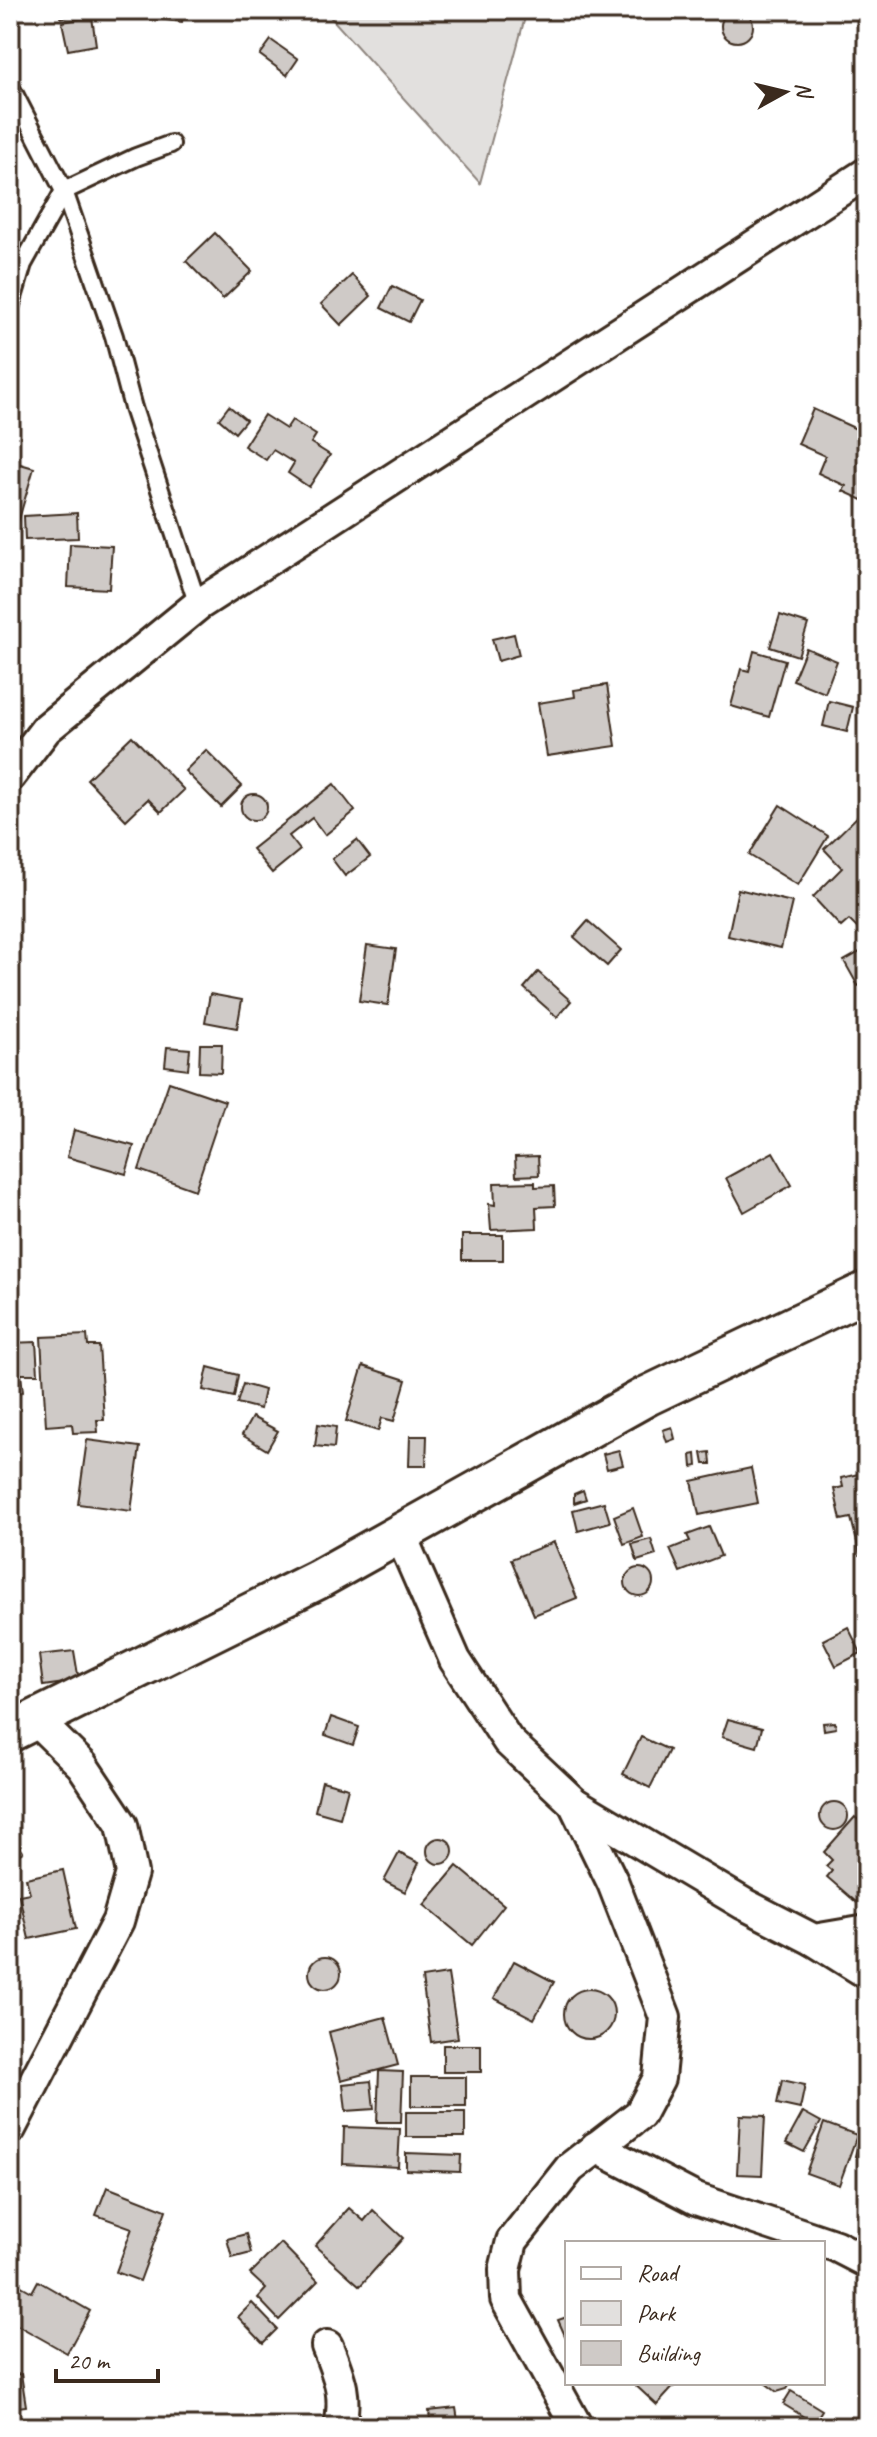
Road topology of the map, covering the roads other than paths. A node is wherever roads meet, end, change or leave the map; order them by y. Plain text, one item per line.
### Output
1 (10, 86) edge
2 (171, 144) dead end
3 (867, 173) edge
4 (64, 191) junction
5 (10, 308) edge
6 (198, 605) junction
7 (10, 776) edge
8 (867, 1291) edge
9 (400, 1534) junction
10 (22, 1725) edge
11 (574, 1803) junction
12 (867, 1931) edge
13 (814, 1940) junction
14 (867, 1973) edge
15 (10, 2129) edge
16 (596, 2147) junction
17 (821, 2241) edge
18 (825, 2242) edge
19 (867, 2262) edge
20 (327, 2346) dead end
21 (340, 2427) edge
22 (577, 2427) edge

1 - 4 lane
2 - 4 lane
3 - 6 street
4 - 5 lane
4 - 6 lane
6 - 7 street
8 - 9 street
9 - 10 street
9 - 11 street
10 - 15 street
11 - 13 street
11 - 16 street
12 - 13 street
13 - 14 street
16 - 17 street
16 - 22 street
18 - 19 street
20 - 21 street

